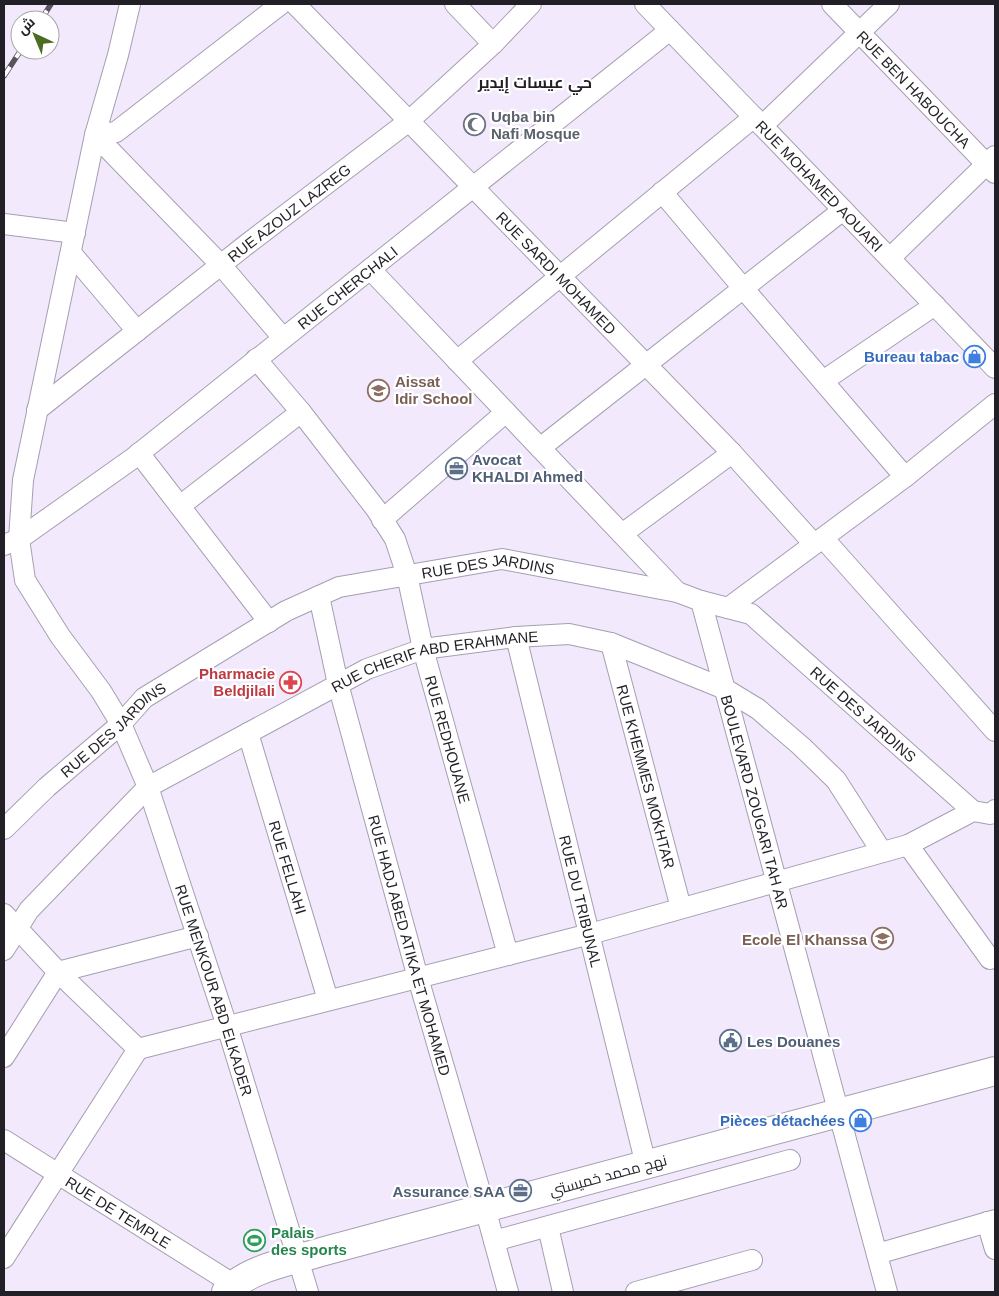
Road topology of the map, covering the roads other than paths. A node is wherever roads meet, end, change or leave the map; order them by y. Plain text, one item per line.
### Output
1 (130, 4) edge
2 (281, 4) edge
3 (295, 4) edge
4 (455, 4) edge
5 (531, 4) edge
6 (645, 4) edge
7 (832, 4) edge
8 (889, 4) edge
9 (670, 30) junction
10 (860, 32) junction
11 (493, 44) junction
12 (409, 121) junction
13 (758, 121) junction
14 (95, 135) junction
15 (992, 165) edge
16 (472, 187) junction
17 (662, 192) junction
18 (843, 210) junction
19 (4, 224) edge
20 (75, 233) junction
21 (71, 253) junction
22 (890, 258) junction
23 (221, 265) junction
24 (370, 269) junction
25 (559, 276) junction
26 (743, 288) junction
27 (935, 306) junction
28 (137, 331) junction
29 (282, 338) junction
30 (256, 359) junction
31 (457, 361) junction
32 (646, 365) junction
33 (995, 368) edge
34 (823, 381) junction
35 (995, 404) edge
36 (38, 410) junction
37 (301, 412) junction
38 (506, 412) junction
39 (540, 448) junction
40 (139, 453) junction
41 (732, 453) junction
42 (905, 477) junction
43 (180, 506) junction
44 (382, 520) junction
45 (622, 534) junction
46 (818, 541) junction
47 (11, 542) edge
48 (407, 576) junction
49 (677, 592) junction
50 (319, 596) junction
51 (701, 601) junction
52 (728, 608) junction
53 (269, 622) junction
54 (516, 637) junction
55 (611, 643) junction
56 (422, 649) junction
57 (338, 684) junction
58 (725, 689) junction
59 (121, 724) junction
60 (995, 731) edge
61 (248, 733) junction
62 (148, 787) junction
63 (989, 813) edge
64 (4, 829) edge
65 (908, 845) junction
66 (882, 852) junction
67 (776, 881) junction
68 (681, 908) junction
69 (10, 921) edge
70 (590, 934) junction
71 (198, 936) junction
72 (4, 950) edge
73 (508, 955) junction
74 (990, 959) dead end
75 (58, 972) junction
76 (418, 978) junction
77 (328, 1000) junction
78 (227, 1026) junction
79 (138, 1048) junction
80 (4, 1057) edge
81 (995, 1071) edge
82 (839, 1113) junction
83 (4, 1140) edge
84 (790, 1160) dead end
85 (646, 1165) junction
86 (57, 1175) junction
87 (485, 1208) junction
88 (991, 1221) edge
89 (548, 1227) junction
90 (494, 1241) junction
91 (995, 1249) edge
92 (877, 1254) junction
93 (4, 1258) edge
94 (298, 1259) junction
95 (752, 1260) dead end
96 (689, 1285) edge
97 (230, 1288) edge
98 (308, 1292) edge
99 (508, 1292) edge
100 (563, 1292) edge
101 (636, 1292) edge
102 (887, 1292) edge

1 - 14 street, RUE MENKOUR ABD ELKADER
2 - 14 street
3 - 12 street, RUE SARDI MOHAMED
4 - 11 street
5 - 11 street, RUE AZOUZ LAZREG
6 - 9 street, RUE MOHAMED AOUARI
7 - 10 street, RUE BEN HABOUCHA
8 - 10 street
9 - 13 street, RUE MOHAMED AOUARI
9 - 16 street, RUE CHERCHALI
10 - 13 street
10 - 15 street, RUE BEN HABOUCHA
11 - 12 street, RUE AZOUZ LAZREG
12 - 16 street, RUE SARDI MOHAMED
12 - 23 street, RUE AZOUZ LAZREG
13 - 17 street
13 - 18 street, RUE MOHAMED AOUARI
14 - 20 street, RUE MENKOUR ABD ELKADER
14 - 23 street
15 - 22 street
16 - 24 street, RUE CHERCHALI
16 - 25 street, RUE SARDI MOHAMED
17 - 25 street
17 - 26 street
18 - 22 street, RUE MOHAMED AOUARI
18 - 26 street
19 - 20 street
20 - 21 street, RUE MENKOUR ABD ELKADER
21 - 28 street
21 - 36 street, RUE MENKOUR ABD ELKADER
22 - 27 street, RUE MOHAMED AOUARI
23 - 28 street, RUE AZOUZ LAZREG
23 - 29 street
24 - 29 street, RUE CHERCHALI
24 - 31 street
25 - 31 street
25 - 32 street, RUE SARDI MOHAMED
26 - 32 street
26 - 34 street
27 - 33 street, RUE MOHAMED AOUARI
27 - 34 street
28 - 36 street, RUE AZOUZ LAZREG
29 - 30 street, RUE CHERCHALI
30 - 37 street, RUE REDHOUANE
30 - 40 street, RUE CHERCHALI
31 - 38 street
32 - 39 street
32 - 41 street, RUE SARDI MOHAMED
34 - 42 street
35 - 42 street
36 - 47 street, RUE MENKOUR ABD ELKADER
37 - 43 street
37 - 44 street, RUE REDHOUANE
38 - 39 street
38 - 44 street
39 - 45 street
40 - 43 street
40 - 47 street, RUE CHERCHALI
41 - 45 street
41 - 46 street, RUE SARDI MOHAMED
42 - 46 street
43 - 53 street
44 - 48 street, RUE REDHOUANE
45 - 49 street
46 - 52 street
46 - 60 street, RUE SARDI MOHAMED
47 - 59 street, RUE MENKOUR ABD ELKADER
48 - 49 street, RUE DES JARDINS
48 - 50 street, RUE DES JARDINS
48 - 56 street, RUE REDHOUANE
49 - 51 street, RUE DES JARDINS
50 - 53 street, RUE DES JARDINS
50 - 57 street, RUE HADJ ABED ATIKA ET MOHAMED
51 - 52 street, RUE DES JARDINS
51 - 58 street, BOULEVARD ZOUGARI TAH AR
52 - 63 street, RUE DES JARDINS
53 - 59 street, RUE DES JARDINS
54 - 55 street, RUE CHERIF ABD ERAHMANE
54 - 56 street, RUE CHERIF ABD ERAHMANE
54 - 70 street, RUE DU TRIBUNAL
55 - 58 street, RUE CHERIF ABD ERAHMANE
55 - 68 street, RUE KHEMMES MOKHTAR
56 - 57 street, RUE CHERIF ABD ERAHMANE
56 - 73 street, RUE REDHOUANE
57 - 61 street, RUE CHERIF ABD ERAHMANE
57 - 76 street, RUE HADJ ABED ATIKA ET MOHAMED
58 - 66 street, RUE CHERIF ABD ERAHMANE
58 - 67 street, BOULEVARD ZOUGARI TAH AR
59 - 62 street, RUE MENKOUR ABD ELKADER
59 - 64 street, RUE DES JARDINS
61 - 62 street, RUE CHERIF ABD ERAHMANE
61 - 77 street, RUE FELLAHI
62 - 69 street, RUE CHERIF ABD ERAHMANE
62 - 71 street, RUE MENKOUR ABD ELKADER
63 - 65 street
65 - 66 street
65 - 74 street
66 - 67 street
67 - 68 street
67 - 82 street, BOULEVARD ZOUGARI TAH AR
68 - 70 street
69 - 72 street, RUE CHERIF ABD ERAHMANE
69 - 75 street
70 - 73 street
70 - 85 street, RUE DU TRIBUNAL
71 - 75 street
71 - 78 street, RUE MENKOUR ABD ELKADER
73 - 76 street
75 - 79 street
75 - 80 street
76 - 77 street
76 - 87 street, RUE HADJ ABED ATIKA ET MOHAMED
77 - 78 street
78 - 79 street
78 - 94 street, RUE MENKOUR ABD ELKADER
79 - 86 street
81 - 82 main road, نهج محمد خميستي
82 - 85 main road, نهج محمد خميستي
82 - 92 street, BOULEVARD ZOUGARI TAH AR
83 - 86 street, RUE DE TEMPLE
84 - 89 street
85 - 87 main road, نهج محمد خميستي
86 - 93 street
86 - 97 street, RUE DE TEMPLE
87 - 90 street, RUE HADJ ABED ATIKA ET MOHAMED
87 - 94 main road, نهج محمد خميستي
88 - 91 street
88 - 92 street
89 - 90 street
89 - 100 street
90 - 99 street, RUE HADJ ABED ATIKA ET MOHAMED
92 - 102 street, BOULEVARD ZOUGARI TAH AR
94 - 97 main road, نهج محمد خميستي
94 - 98 street, RUE MENKOUR ABD ELKADER
95 - 96 street
96 - 101 street

